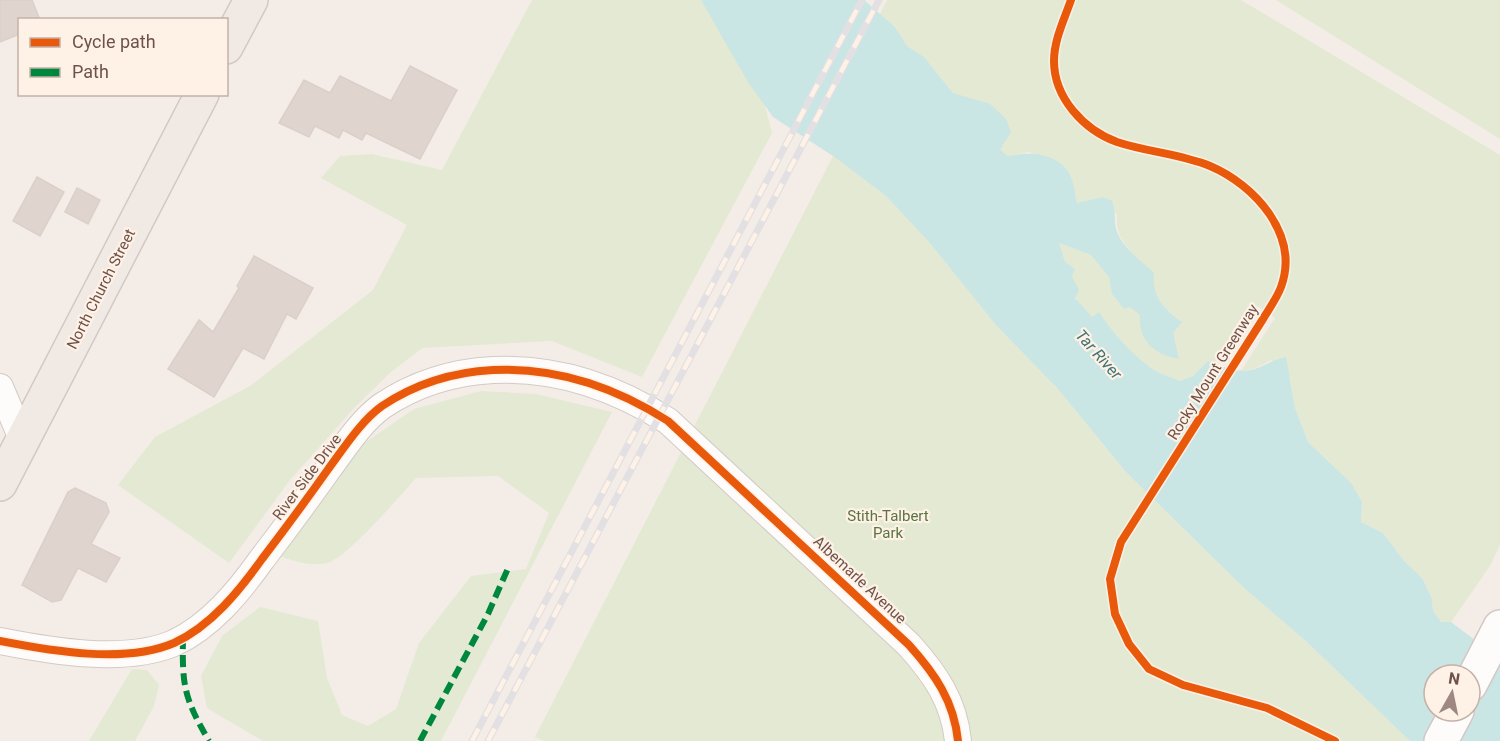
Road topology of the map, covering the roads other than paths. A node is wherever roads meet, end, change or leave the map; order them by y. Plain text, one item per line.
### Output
1 (251, 0) edge
2 (228, 43) edge
3 (201, 96) edge
4 (0, 387) edge
5 (23, 441) junction
6 (711, 459) joint
7 (0, 484) edge
8 (1500, 627) edge
9 (0, 641) edge
10 (1481, 663) edge
11 (1451, 723) edge
12 (958, 741) edge
13 (1441, 741) edge

1 - 2 main road
3 - 5 main road, North Church Street
4 - 5 street
5 - 7 main road, North Church Street
6 - 9 street, River Side Drive
6 - 12 street, Albemarle Avenue
8 - 10 main road
11 - 13 main road

